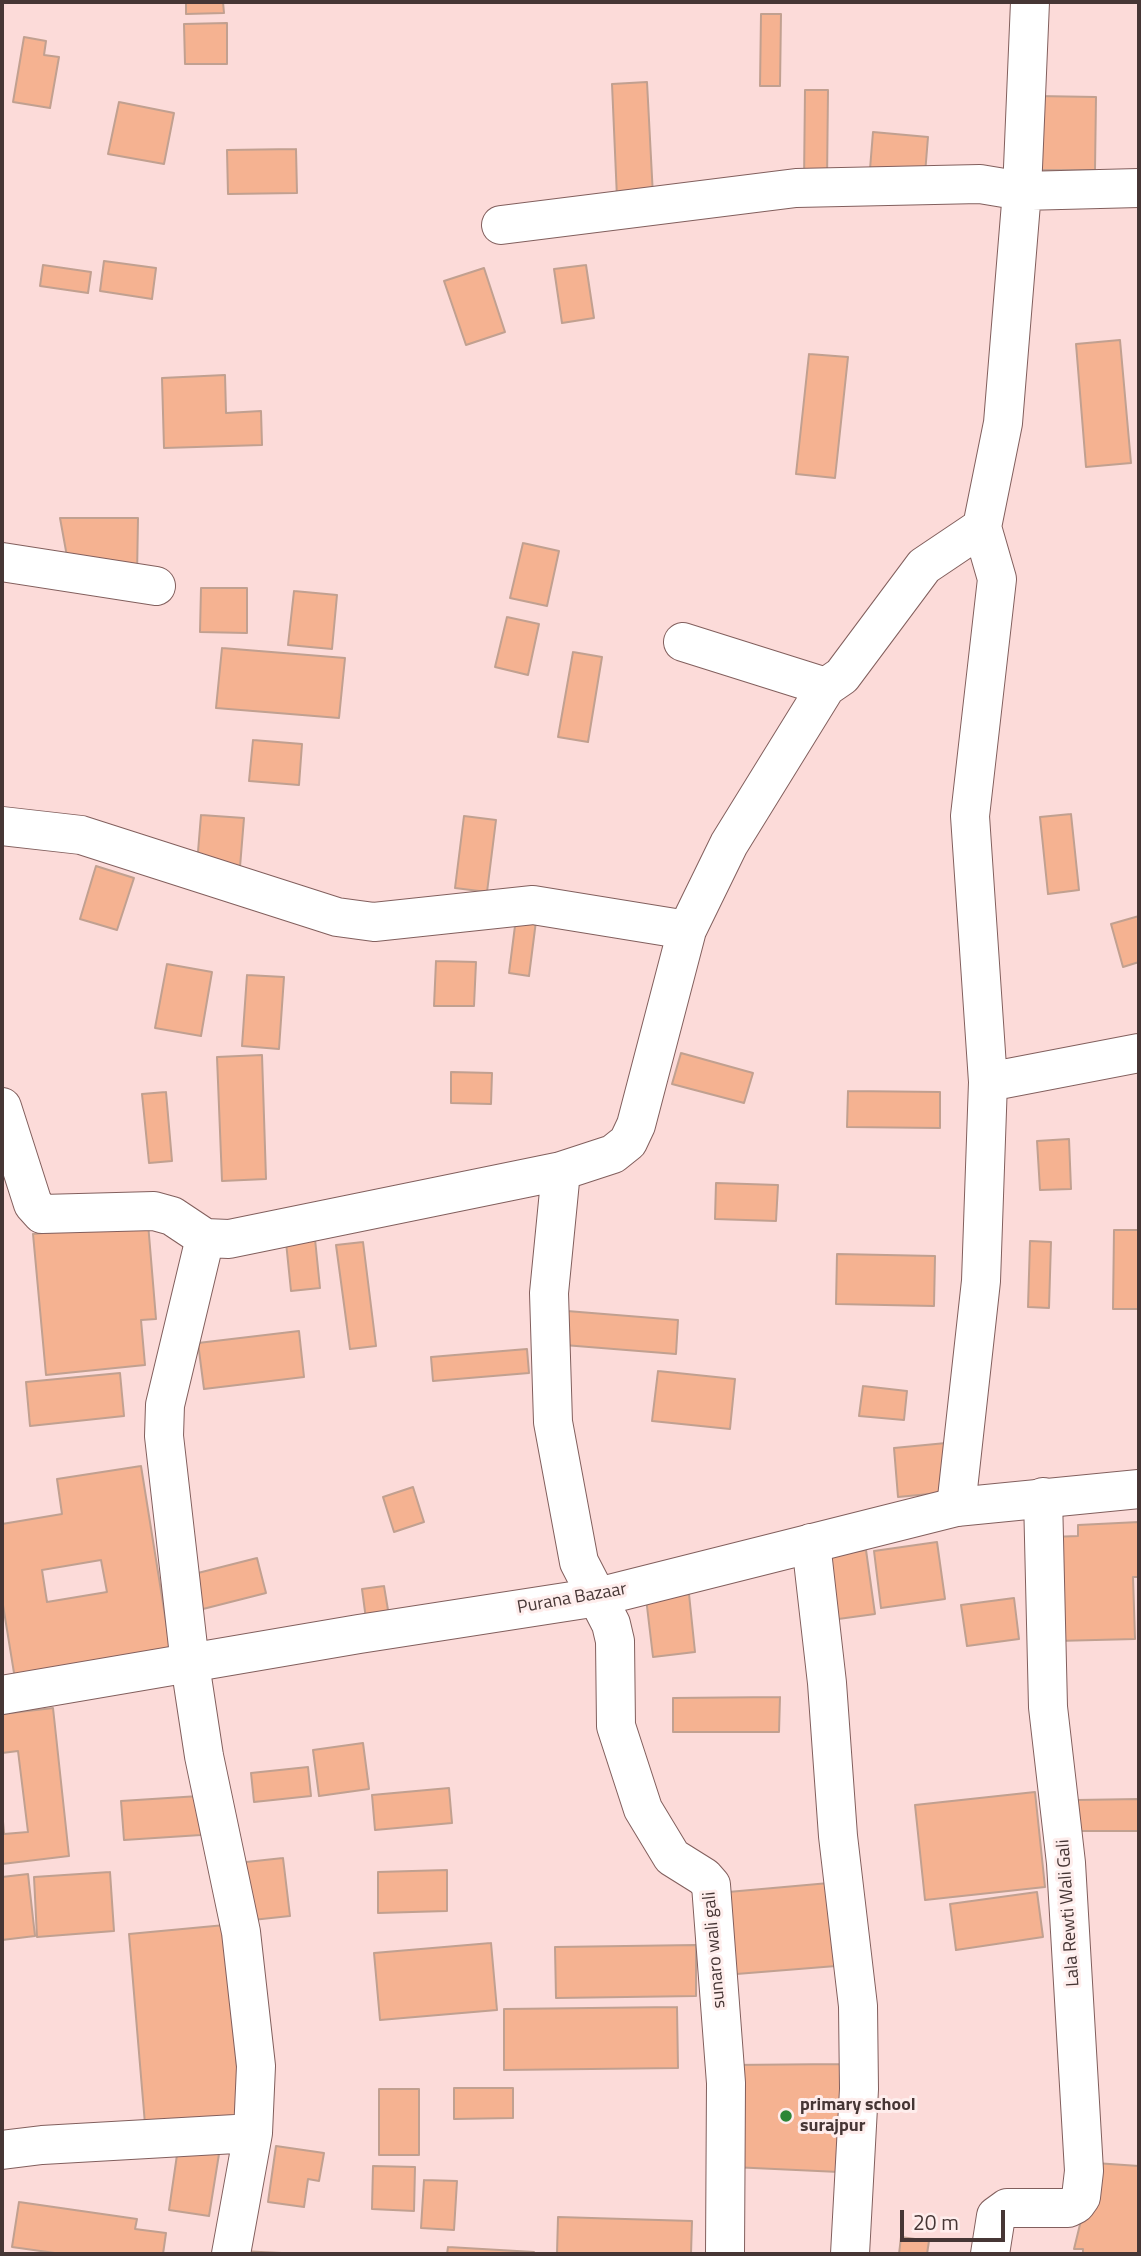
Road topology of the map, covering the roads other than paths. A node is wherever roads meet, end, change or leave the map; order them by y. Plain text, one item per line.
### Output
1 (1030, 2) edge
2 (1139, 188) edge
3 (1022, 191) junction
4 (501, 225) dead end
5 (982, 527) junction
6 (2, 562) edge
7 (156, 586) dead end
8 (683, 642) dead end
9 (826, 687) junction
10 (2, 826) edge
11 (687, 930) junction
12 (1139, 1053) edge
13 (988, 1082) junction
14 (2, 1107) edge
15 (561, 1171) junction
16 (205, 1238) junction
17 (1139, 1489) edge
18 (1043, 1497) junction
19 (956, 1507) junction
20 (811, 1543) junction
21 (598, 1597) junction
22 (190, 1664) junction
23 (2, 1695) edge
24 (253, 2133) junction
25 (2, 2150) edge
26 (231, 2254) edge
27 (724, 2254) edge
28 (850, 2254) edge
29 (990, 2254) edge

1 - 3 street
2 - 3 street
3 - 4 street
3 - 5 street
5 - 9 street
5 - 13 street
6 - 7 street
8 - 9 street
9 - 11 street
10 - 11 street
11 - 15 street
12 - 13 street
13 - 19 street
14 - 16 street
15 - 16 street
15 - 21 street
16 - 22 street
17 - 18 street, Purana Bazaar
18 - 19 street, Purana Bazaar
18 - 29 street, Lala Rewti Wali Gali
19 - 20 street, Purana Bazaar
20 - 21 street, Purana Bazaar
20 - 28 street
21 - 22 street, Purana Bazaar
21 - 27 street, sunaro wali gali
22 - 23 street, Purana Bazaar
22 - 24 street
24 - 25 street
24 - 26 street

